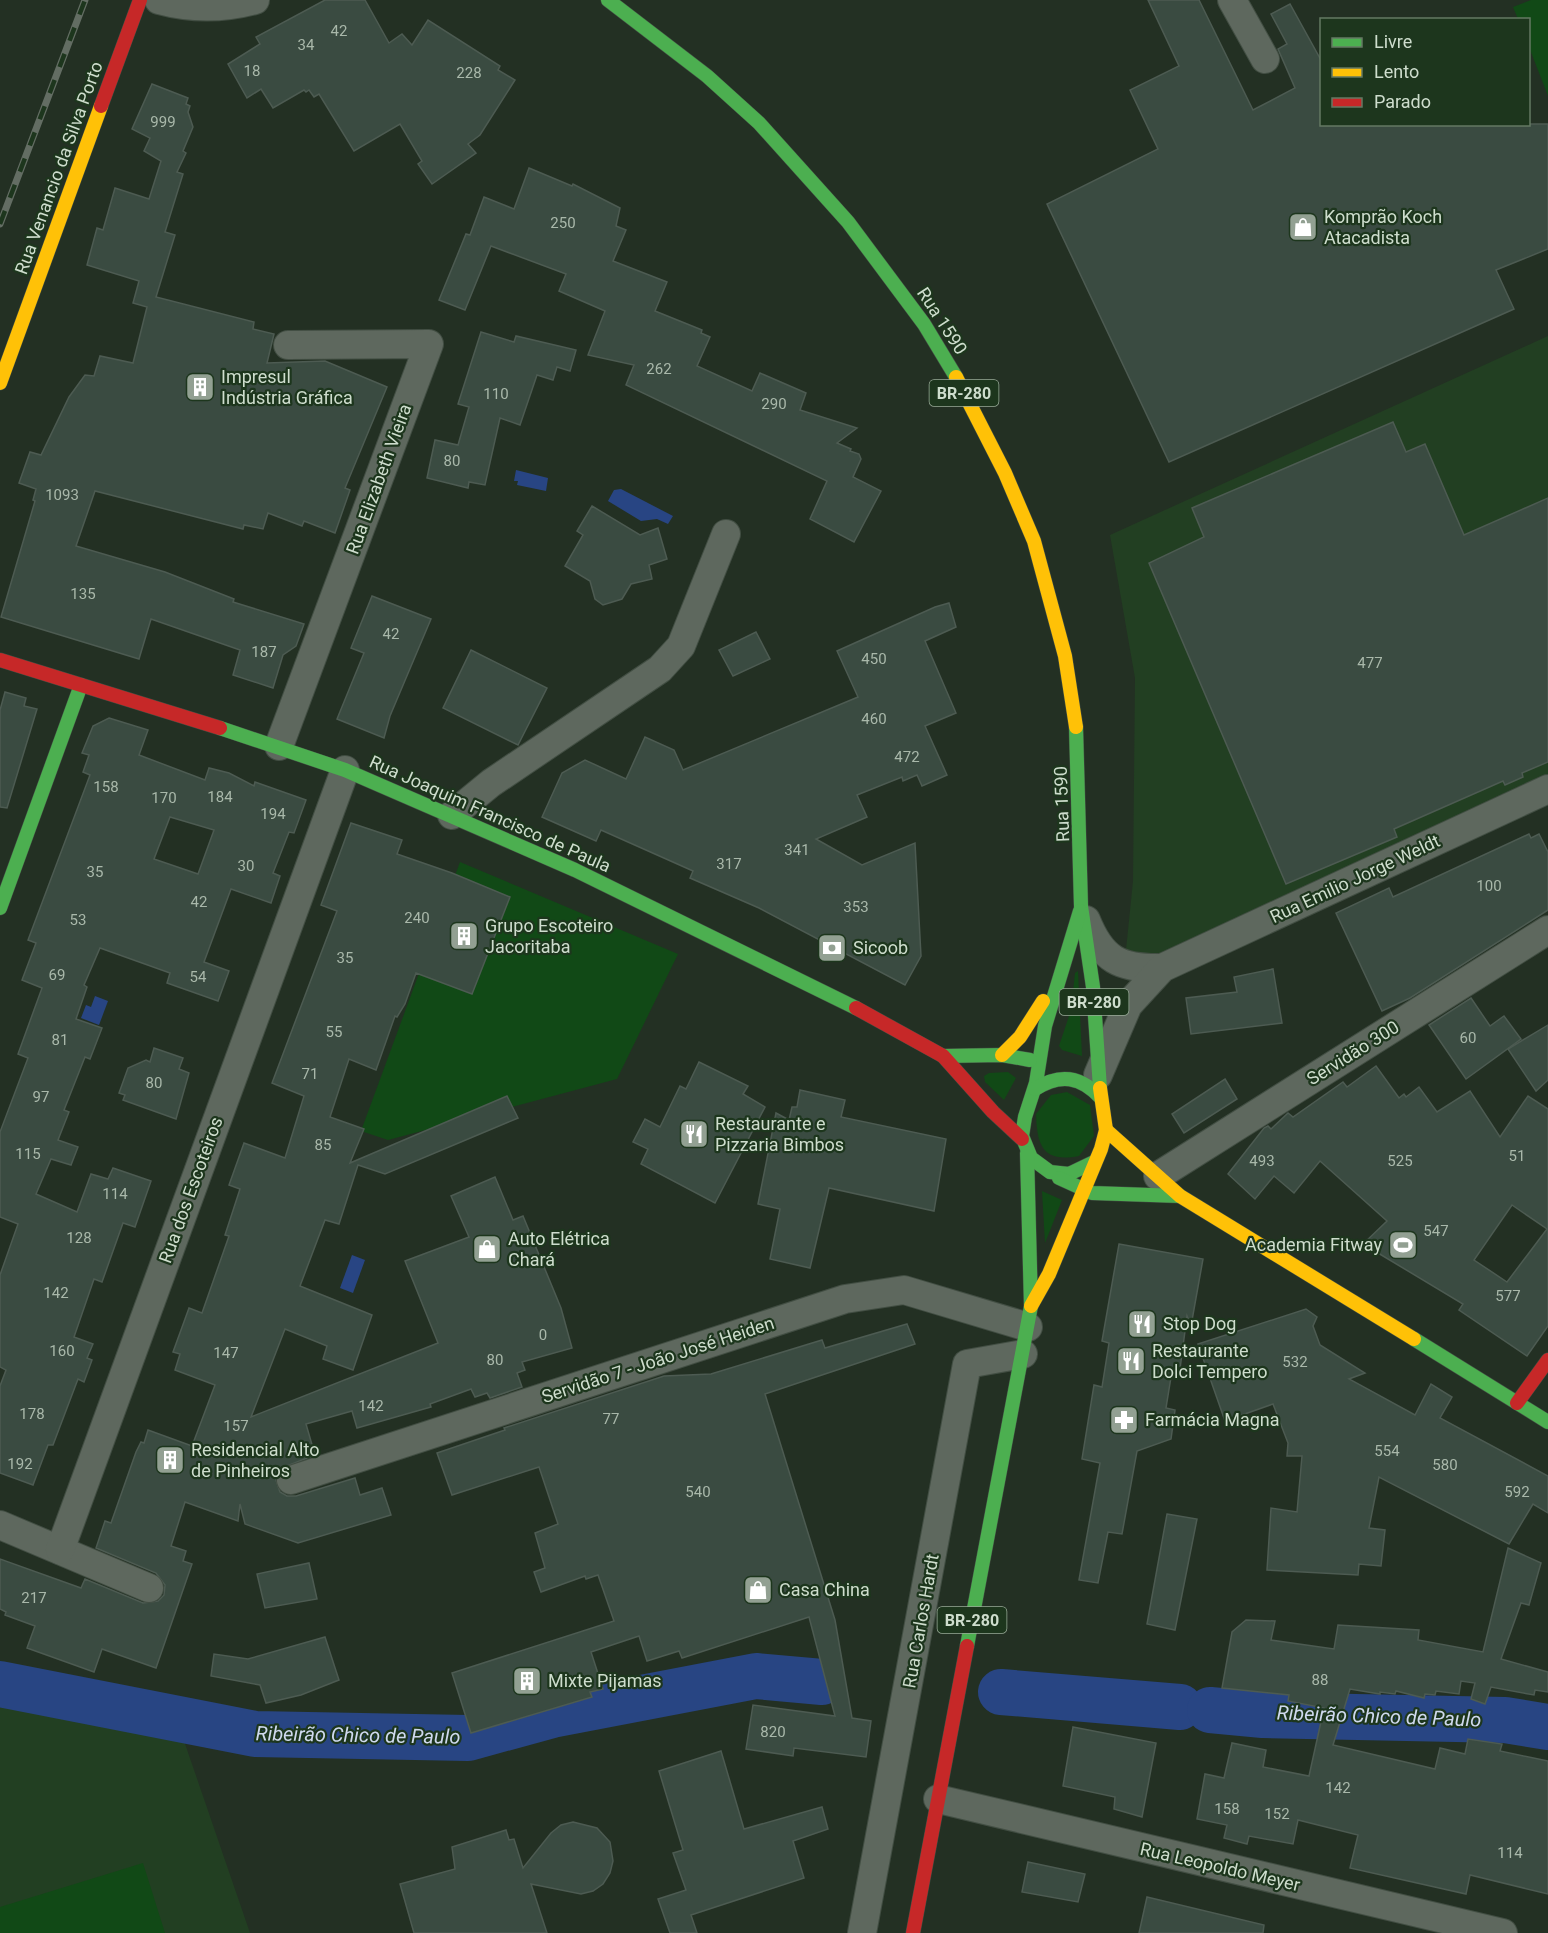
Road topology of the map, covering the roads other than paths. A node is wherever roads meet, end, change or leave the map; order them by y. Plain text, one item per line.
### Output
1 (140, 0) edge
2 (159, 0) edge
3 (255, 0) edge
4 (608, 0) edge
5 (1232, 0) edge
6 (1265, 59) dead end
7 (288, 345) dead end
8 (0, 383) edge
9 (726, 534) dead end
10 (0, 660) edge
11 (81, 685) junction
12 (279, 746) junction
13 (345, 770) junction
14 (1548, 789) edge
15 (452, 815) junction
16 (1081, 906) junction
17 (0, 908) edge
18 (1548, 930) edge
19 (1162, 968) junction
20 (1058, 977) junction
21 (1002, 1055) junction
22 (943, 1056) junction
23 (1038, 1062) junction
24 (1092, 1084) junction
25 (1035, 1089) junction
26 (1106, 1130) junction
27 (1022, 1139) junction
28 (1027, 1153) junction
29 (1094, 1162) junction
30 (1049, 1172) junction
31 (1158, 1176) junction
32 (1083, 1191) junction
33 (1180, 1196) junction
34 (1027, 1329) junction
35 (1548, 1360) edge
36 (1517, 1403) junction
37 (1548, 1422) edge
38 (291, 1480) dead end
39 (0, 1525) edge
40 (60, 1550) junction
41 (149, 1588) dead end
42 (938, 1799) junction
43 (862, 1933) edge
44 (913, 1933) edge
45 (1503, 1933) edge

1 - 8 main road, Rua Venancio da Silva Porto
2 - 3 street
4 - 16 main road, Rua 1590 / BR-280
5 - 6 street
7 - 12 street, Rua Elizabeth Vieira
9 - 15 street
10 - 11 main road, Rua Joaquim Francisco de Paula
11 - 12 main road, Rua Joaquim Francisco de Paula
11 - 17 main road
12 - 13 main road, Rua Joaquim Francisco de Paula
13 - 15 main road, Rua Joaquim Francisco de Paula
13 - 40 street, Rua dos Escoteiros
14 - 19 street, Rua Emilio Jorge Weldt
15 - 22 main road, Rua Joaquim Francisco de Paula
16 - 19 street, Rua Emilio Jorge Weldt
16 - 20 main road, BR-280
16 - 24 main road, BR-280
18 - 31 street, Servidão 300
19 - 24 street, Rua Emilio Jorge Weldt
20 - 21 main road
20 - 23 main road, BR-280
21 - 22 main road, Rua Joaquim Francisco de Paula
21 - 23 main road, Rua Joaquim Francisco de Paula
22 - 27 main road, Rua Joaquim Francisco de Paula
23 - 24 main road, Rua Joaquim Francisco de Paula
23 - 25 main road, BR-280
24 - 25 main road
24 - 26 main road
25 - 27 main road
26 - 29 main road
26 - 31 main road
27 - 28 main road
28 - 30 main road
28 - 34 main road, BR-280
29 - 30 main road
29 - 32 main road, BR-280
30 - 32 main road
31 - 33 main road
32 - 33 main road
32 - 34 main road, BR-280
33 - 36 main road
34 - 38 street, Servidão 7 - João José Heiden
34 - 42 main road, BR-280
34 - 43 street, Rua Carlos Hardt
35 - 36 main road
36 - 37 main road
39 - 40 street
40 - 41 street
42 - 44 main road, BR-280
42 - 45 street, Rua Leopoldo Meyer

